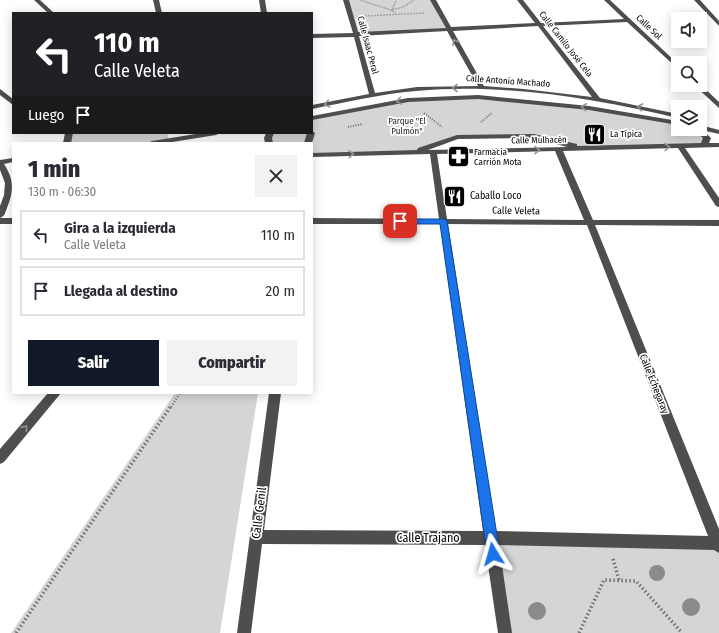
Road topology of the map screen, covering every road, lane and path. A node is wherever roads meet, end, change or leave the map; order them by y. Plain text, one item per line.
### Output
1 (37, 0) edge
2 (156, 0) edge
3 (262, 0) edge
4 (346, 0) edge
5 (360, 0) edge
6 (396, 0) edge
7 (414, 0) edge
8 (433, 0) edge
9 (520, 0) edge
10 (607, 0) edge
11 (697, 0) edge
12 (391, 10) junction
13 (50, 12) edge
14 (159, 12) edge
15 (264, 12) edge
16 (440, 12) junction
17 (396, 14) junction
18 (351, 16) junction
19 (628, 20) junction
20 (539, 24) junction
21 (719, 24) edge
22 (448, 29) junction
23 (356, 35) junction
24 (313, 36) edge
25 (671, 60) edge
26 (482, 88) junction
27 (0, 91) edge
28 (704, 92) edge
29 (373, 96) junction
30 (597, 99) junction
31 (520, 101) junction
32 (12, 103) edge
33 (719, 106) edge
34 (313, 107) edge
35 (429, 110) dead end
36 (671, 115) edge
37 (313, 118) edge
38 (370, 122) dead end
39 (671, 122) edge
40 (707, 122) edge
41 (719, 125) edge
42 (348, 127) dead end
43 (707, 129) edge
44 (719, 132) edge
45 (208, 134) edge
46 (705, 136) edge
47 (457, 137) junction
48 (474, 137) junction
49 (169, 139) edge
50 (156, 142) edge
51 (719, 145) edge
52 (704, 146) junction
53 (681, 147) junction
54 (588, 149) junction
55 (558, 150) junction
56 (433, 152) junction
57 (411, 153) junction
58 (313, 155) edge
59 (12, 161) edge
60 (0, 163) edge
61 (719, 204) edge
62 (0, 215) edge
63 (0, 221) edge
64 (12, 221) edge
65 (313, 221) edge
66 (444, 221) junction
67 (590, 223) junction
68 (719, 223) edge
69 (54, 394) edge
70 (179, 394) edge
71 (275, 394) edge
72 (0, 458) edge
73 (256, 537) junction
74 (491, 538) junction
75 (719, 544) edge
76 (16, 633) edge
77 (244, 633) edge
78 (505, 633) edge
79 (579, 633) edge
80 (682, 633) edge

1 - 13 street
2 - 14 street
3 - 15 street
4 - 18 street, Calle Isaac Peral
5 - 12 path
6 - 12 path
7 - 12 path
8 - 16 street
9 - 20 street, Calle Camilo José Cela
10 - 19 street, Calle Sol
11 - 21 street
12 - 17 path
16 - 17 path
16 - 22 street
17 - 18 path
18 - 23 street, Calle Isaac Peral
19 - 20 street
19 - 25 street, Calle Sol
20 - 22 street
20 - 30 street, Calle Camilo José Cela
22 - 23 street
26 -> 22 street
23 - 24 street
23 - 29 street, Calle Isaac Peral
26 -> 29 street, Calle Antonio Machado
26 - 30 street, Calle Antonio Machado
27 - 32 street
28 - 33 street
29 -> 34 street, Calle Antonio Machado
36 -> 30 street, Calle Antonio Machado
31 -> 37 street, Calle Antonio Machado
39 -> 31 street, Calle Antonio Machado
31 - 48 path
35 - 47 path
38 - 42 path
40 - 41 street
43 - 44 street
45 - 49 street
46 - 52 street
47 - 48 street
47 - 57 street
48 - 54 street
49 - 50 street
51 - 52 street, Calle Mulhacén
52 - 53 street, Calle Mulhacén
54 -> 53 street, Calle Mulhacén
53 - 61 street
54 - 55 street, Calle Mulhacén
56 -> 55 street, Calle Mulhacén
55 - 67 street, Calle Echegaray
56 - 57 street, Calle Mulhacén
56 - 66 street
58 -> 57 street, Calle Mulhacén
59 - 60 street
60 - 62 street
63 - 64 street
65 - 66 street, Calle Veleta
66 - 67 street, Calle Veleta
66 - 74 street
67 - 68 street, Calle Veleta
67 - 75 street, Calle Echegaray
72 -> 69 street
70 - 76 path
71 - 73 street, Calle Genil
73 - 74 street, Calle Trajano
73 - 77 street, Calle Genil
74 - 75 street, Calle Trajano
74 - 78 street
79 - 80 path

